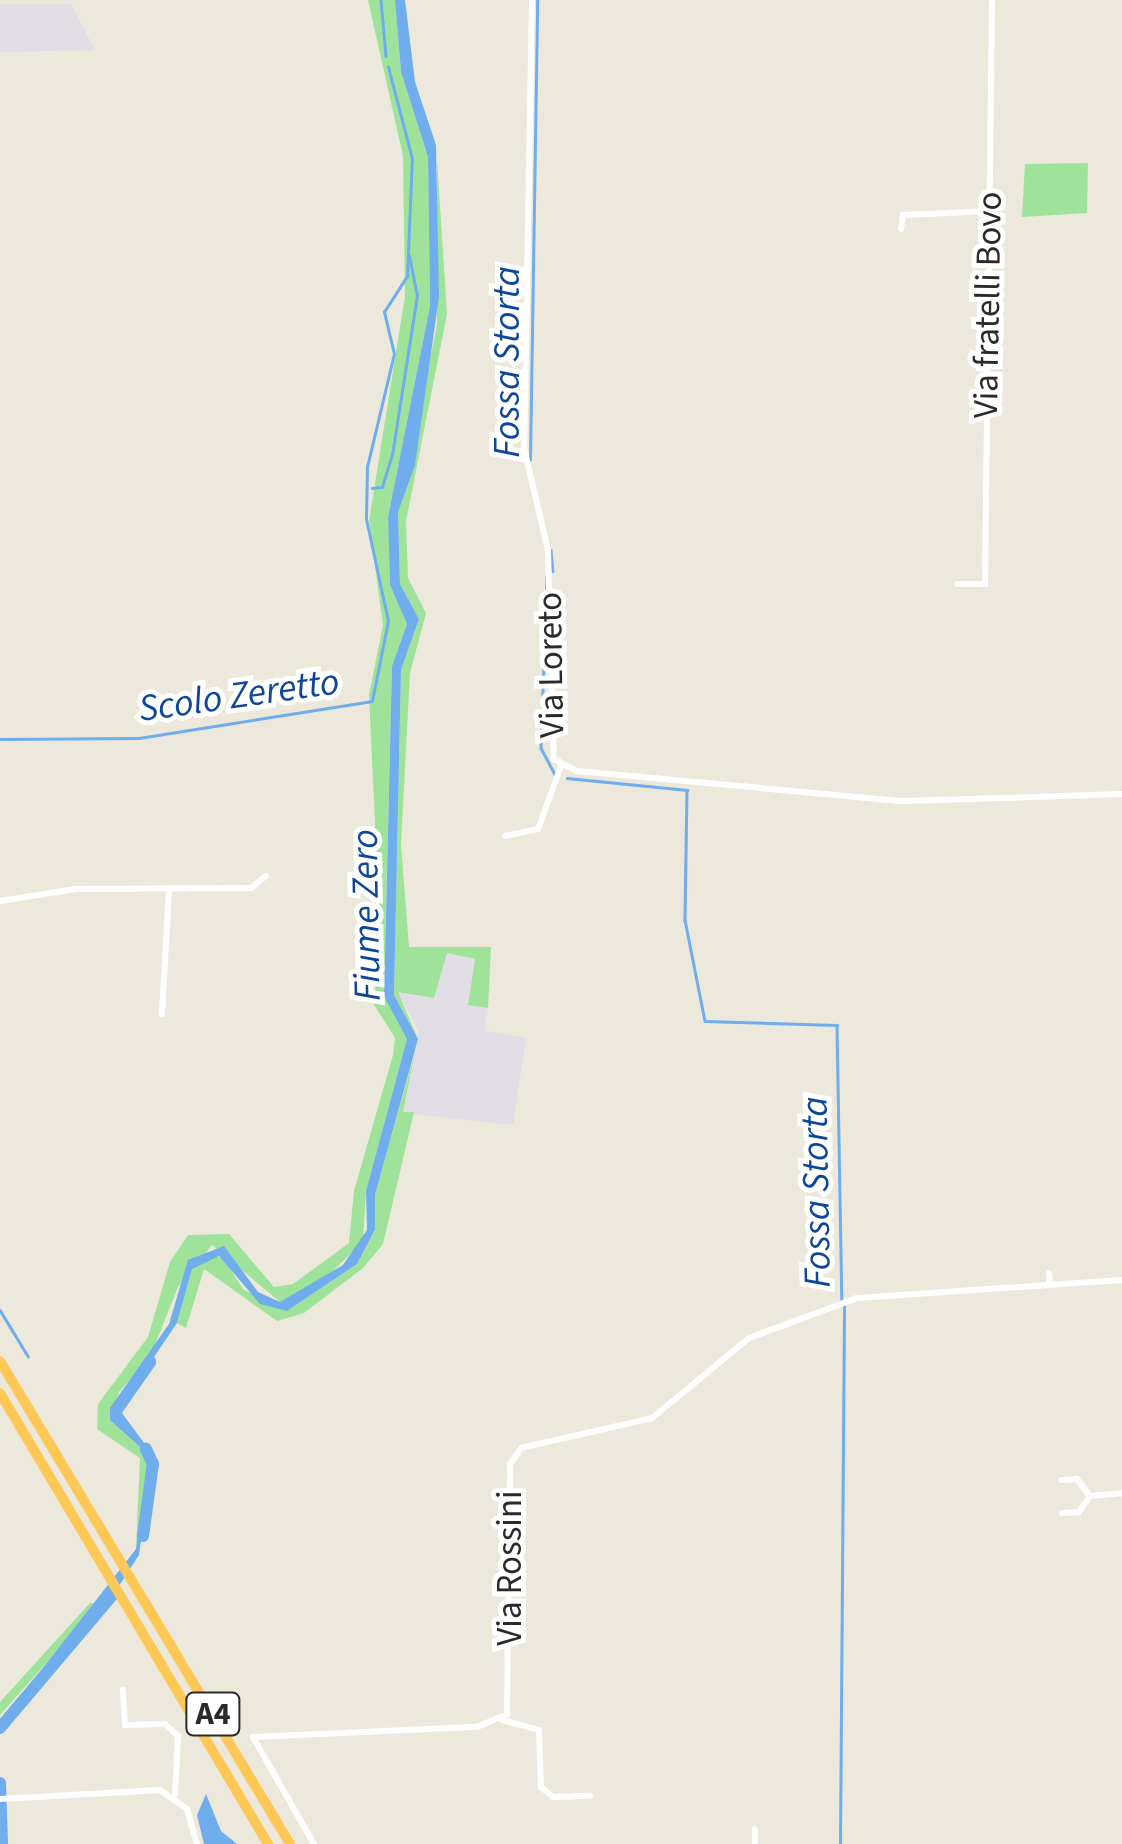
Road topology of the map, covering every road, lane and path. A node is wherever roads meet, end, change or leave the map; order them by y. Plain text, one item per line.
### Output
1 (532, 0) edge
2 (992, 0) edge
3 (990, 211) junction
4 (901, 230) dead end
5 (958, 584) dead end
6 (561, 766) junction
7 (1122, 794) edge
8 (505, 836) dead end
9 (266, 876) dead end
10 (169, 889) junction
11 (0, 900) edge
12 (162, 1014) dead end
13 (1049, 1273) dead end
14 (1122, 1280) edge
15 (1050, 1284) junction
16 (0, 1360) edge
17 (0, 1393) edge
18 (1062, 1480) dead end
19 (1122, 1493) edge
20 (1090, 1496) junction
21 (1062, 1513) dead end
22 (124, 1690) dead end
23 (500, 1720) junction
24 (175, 1796) junction
25 (590, 1796) dead end
26 (0, 1799) edge
27 (755, 1829) dead end
28 (197, 1844) edge
29 (268, 1844) edge
30 (290, 1844) edge
31 (314, 1844) edge
32 (755, 1844) edge

1 - 6 street, Via Loreto
2 - 3 street, Via fratelli Bovo
3 - 4 street
3 - 5 street, Via fratelli Bovo
6 - 7 street, Via Loreto
6 - 8 street
9 - 10 street
10 - 11 street
10 - 12 street
13 - 15 street
14 - 15 street, Via Rossini
15 - 23 street, Via Rossini
16 - 30 highway, A4
17 - 29 highway, A4
18 - 20 street
19 - 20 street
20 - 21 street
22 - 24 street
23 - 25 street
23 - 31 street
24 - 26 street
24 - 28 street
27 - 32 street

